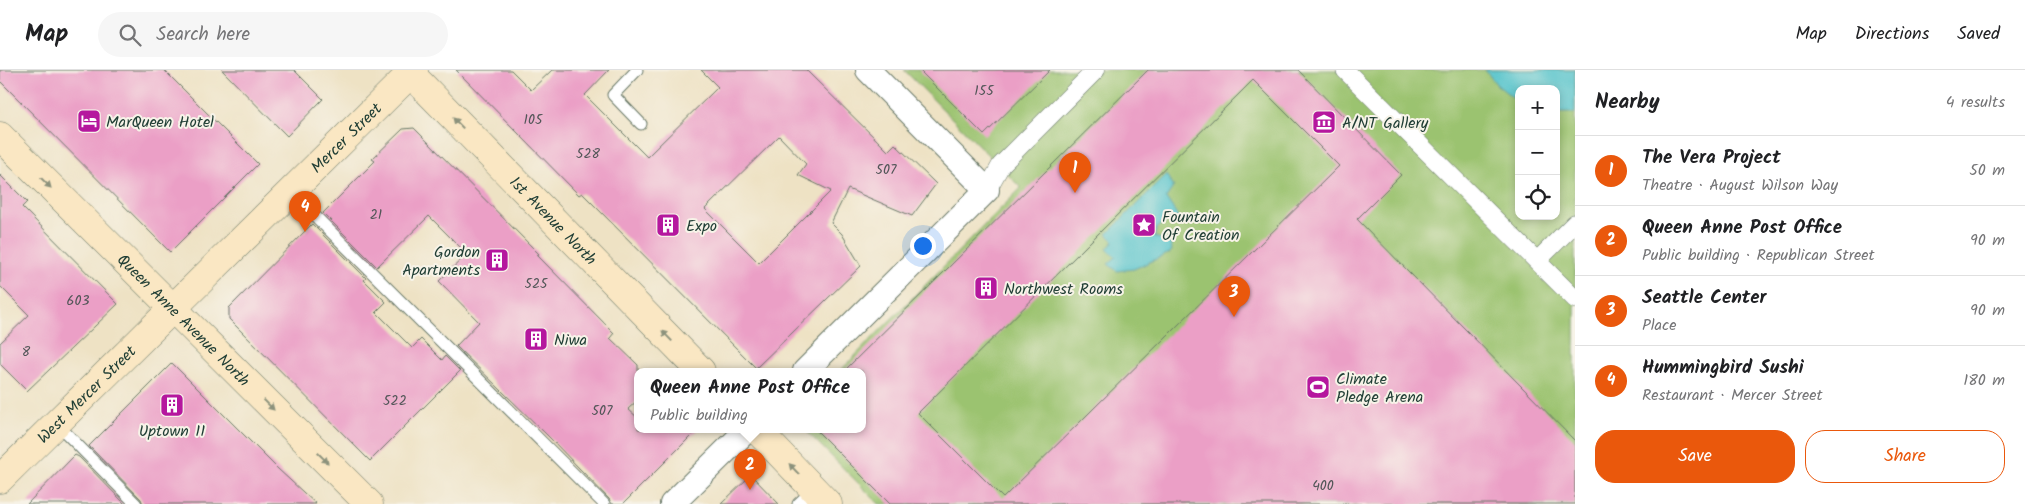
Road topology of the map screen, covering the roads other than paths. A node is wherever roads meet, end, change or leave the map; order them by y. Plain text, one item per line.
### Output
1 (637, 70) edge
2 (868, 70) edge
3 (1096, 70) edge
4 (1345, 70) edge
5 (410, 71) edge
6 (641, 124) dead end
7 (0, 136) edge
8 (987, 190) junction
9 (291, 192) junction
10 (1575, 223) edge
11 (1537, 261) junction
12 (1575, 299) edge
13 (172, 309) junction
14 (698, 368) edge
15 (808, 368) edge
16 (56, 423) junction
17 (744, 433) edge
18 (759, 433) edge
19 (0, 478) edge
20 (813, 499) edge
21 (136, 504) edge
22 (368, 504) edge
23 (604, 504) edge
24 (672, 504) edge

1 - 6 lane
2 - 8 street
3 - 8 street
4 - 11 street
5 - 9 main road, Mercer Street
14 -> 5 main road, 1st Avenue North
7 -> 13 main road, Queen Anne Avenue North
8 - 15 street
9 - 13 main road, Mercer Street
9 - 23 lane
10 - 11 street
11 - 12 street
13 - 16 main road, West Mercer Street
13 -> 22 main road, Queen Anne Avenue North
16 - 19 main road, West Mercer Street
16 - 21 lane
17 - 24 street
20 -> 18 main road

